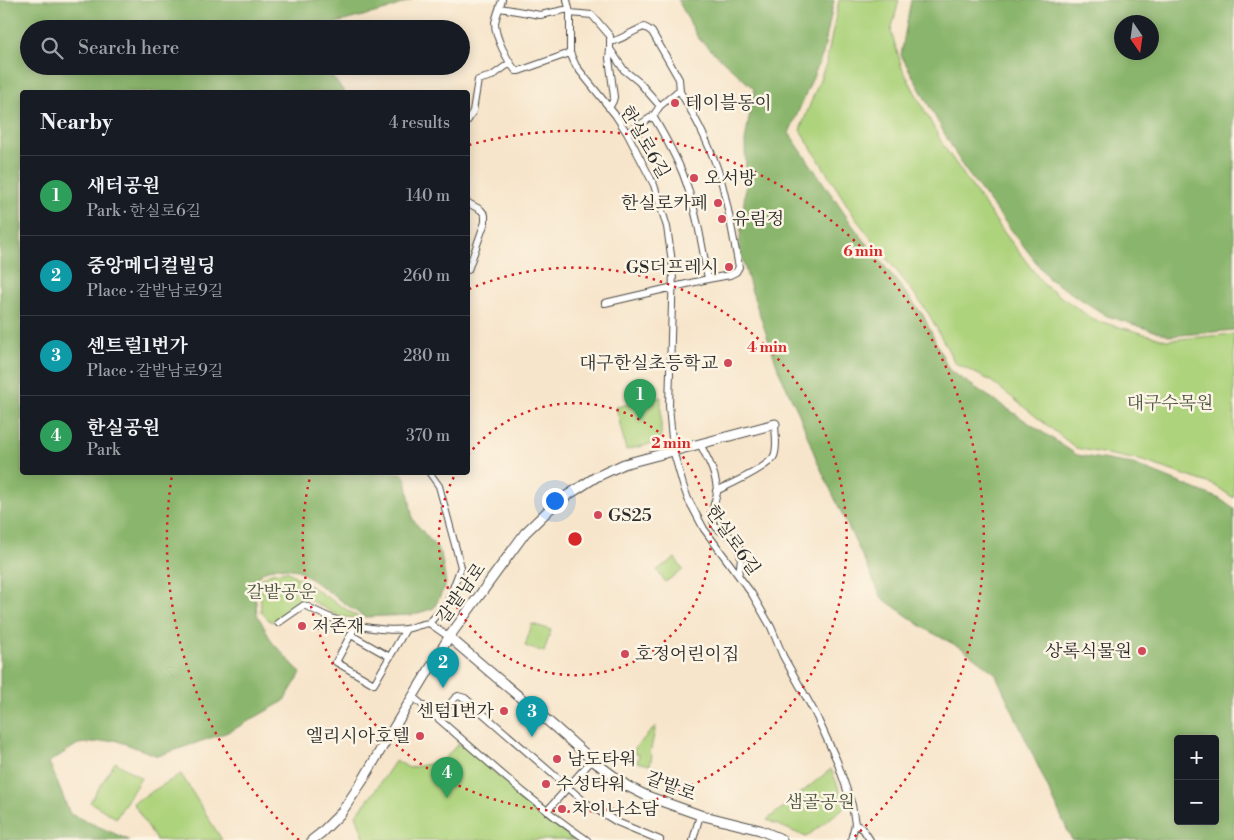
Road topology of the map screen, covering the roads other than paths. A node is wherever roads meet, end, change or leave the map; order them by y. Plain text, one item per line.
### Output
1 (502, 0) edge
2 (566, 0) edge
3 (500, 8) junction
4 (569, 11) junction
5 (610, 42) junction
6 (610, 49) junction
7 (570, 53) junction
8 (510, 63) junction
9 (680, 91) junction
10 (660, 106) junction
11 (609, 108) junction
12 (470, 116) edge
13 (653, 116) junction
14 (628, 133) junction
15 (470, 203) edge
16 (470, 264) edge
17 (708, 279) junction
18 (672, 287) junction
19 (605, 303) dead end
20 (775, 424) joint
21 (700, 444) junction
22 (672, 450) junction
23 (431, 475) edge
24 (716, 491) junction
25 (717, 528) junction
26 (709, 536) junction
27 (738, 575) junction
28 (278, 623) dead end
29 (429, 623) junction
30 (356, 625) junction
31 (406, 629) junction
32 (351, 635) junction
33 (449, 637) junction
34 (390, 657) junction
35 (413, 697) junction
36 (438, 718) junction
37 (592, 760) junction
38 (567, 788) junction
39 (547, 811) junction
40 (700, 815) junction
41 (854, 824) junction
42 (312, 840) edge
43 (587, 840) edge
44 (660, 840) edge
45 (693, 840) edge
46 (782, 840) edge
47 (852, 840) edge
48 (870, 840) edge

1 - 3 street
2 - 4 street
3 - 4 street
3 - 8 street
4 - 5 street
4 - 7 street
5 - 6 street
5 - 9 street
6 - 10 street
6 - 11 street
7 - 8 street
7 - 11 street, 한실로6길
8 - 12 street
9 - 10 street
9 - 17 street
10 - 13 street
11 - 14 street, 한실로6길
13 - 14 street
13 - 17 street
14 - 18 street, 한실로6길
15 - 16 street
17 - 18 street
18 - 19 street
18 - 22 street, 한실로6길
20 - 21 main road, 갈밭남로
20 - 24 street
21 - 22 main road, 갈밭남로
21 - 24 street
22 - 26 street, 한실로6길
22 - 33 main road, 갈밭남로
23 - 29 street
24 - 25 street
25 - 26 street
25 - 27 street
26 - 27 street, 한실로6길
27 - 41 street, 한실로6길
28 - 30 street
29 - 31 street
29 - 33 street
30 - 31 street
30 - 32 street
31 - 34 street
32 - 34 street
32 - 34 street
33 - 35 main road, 갈밭남로
33 - 37 main road, 갈밭로
35 - 36 street
35 - 42 main road, 갈밭남로
36 - 38 street
36 - 39 street
37 - 38 street
37 - 40 main road, 갈밭로
38 - 39 street
38 - 44 street
39 - 43 street
40 - 45 street
40 - 46 main road, 갈밭로
41 - 47 street, 한실로6길
41 - 48 street

